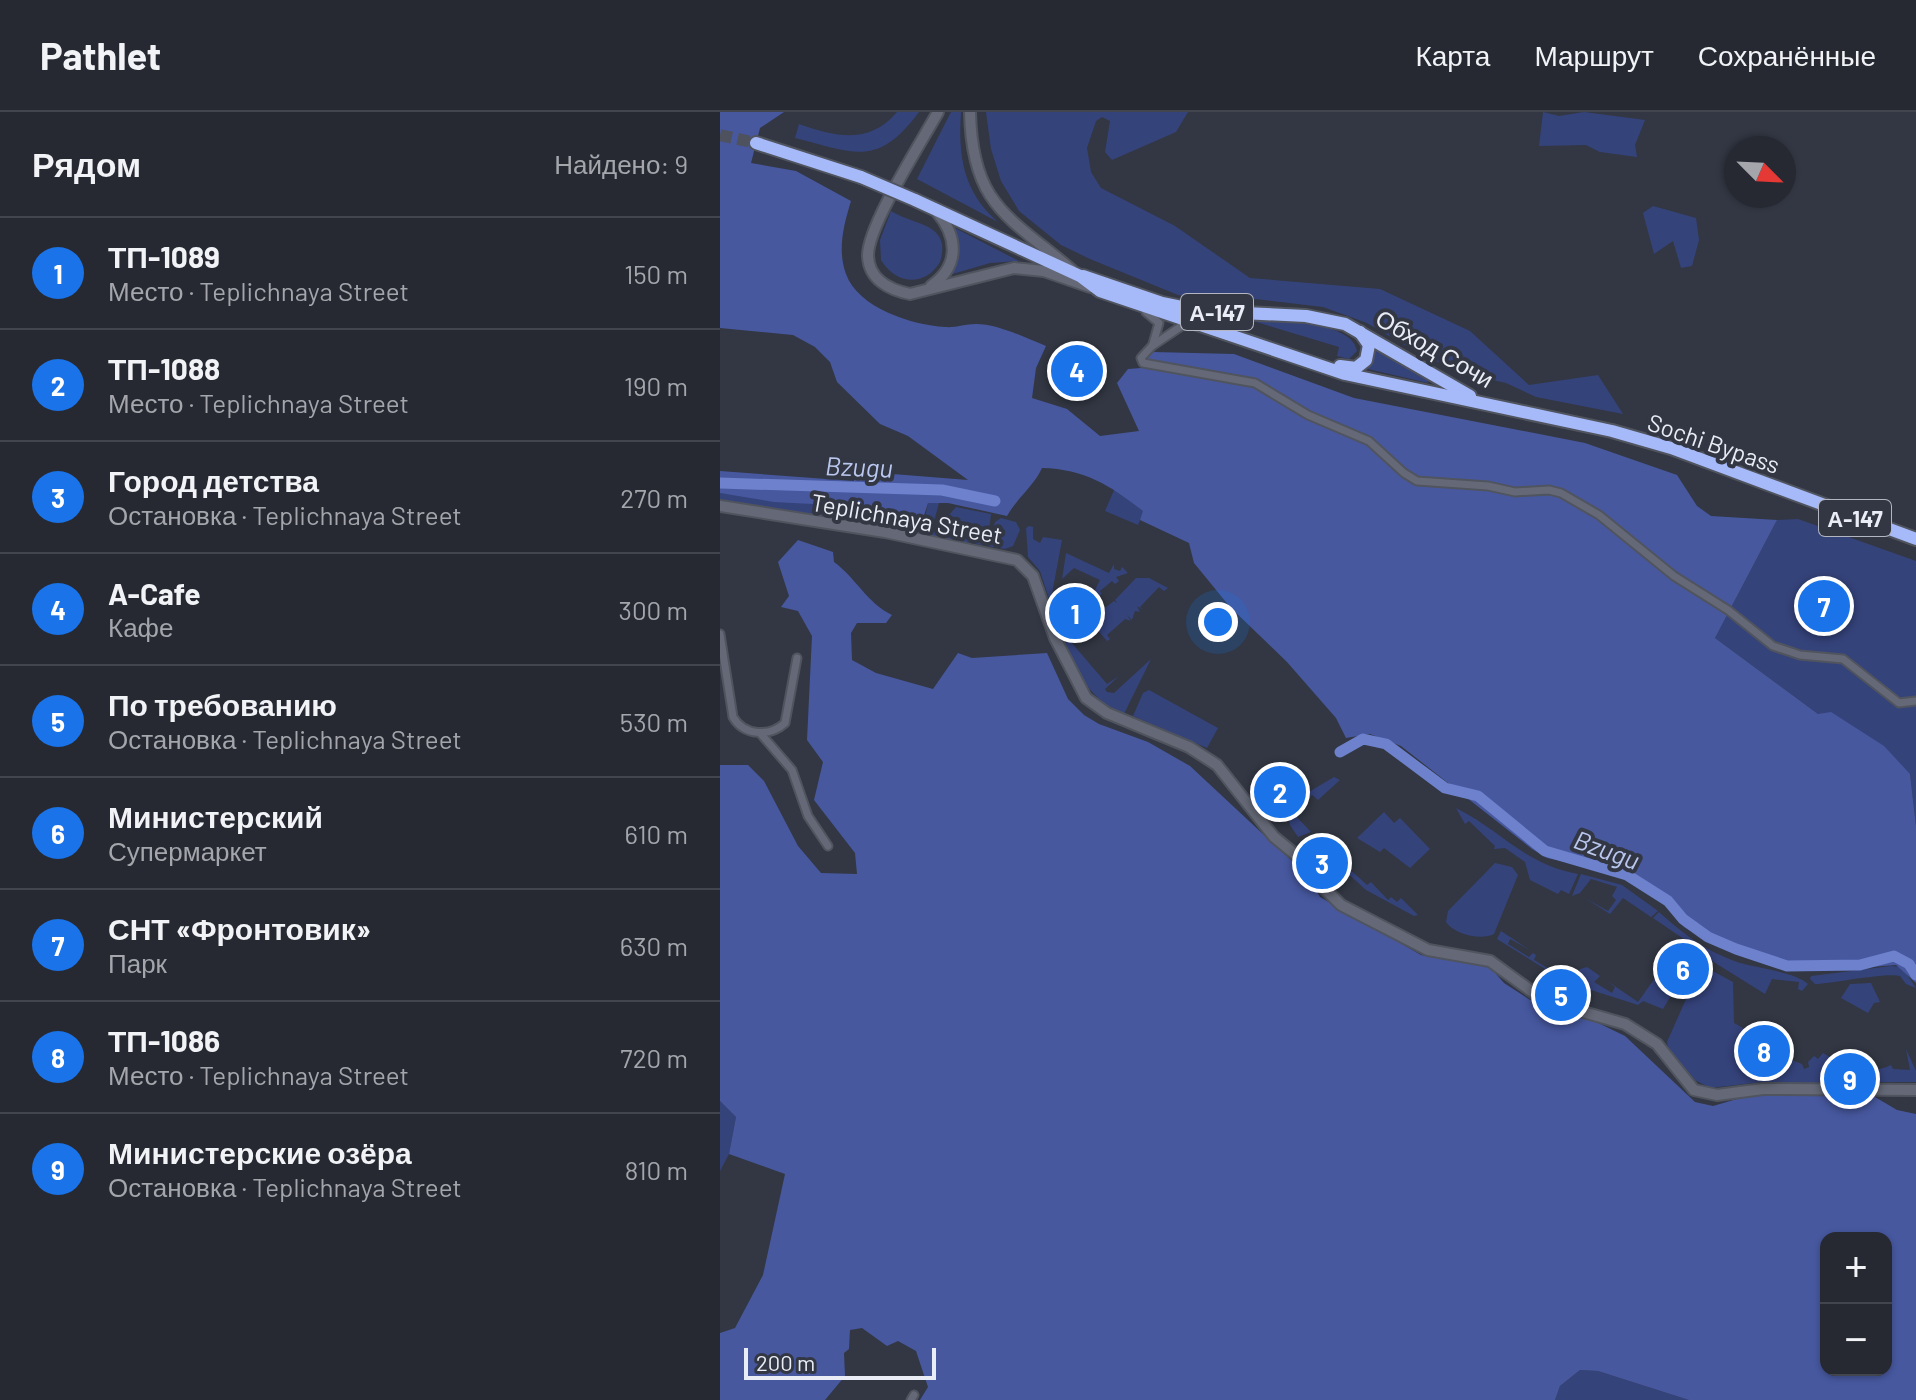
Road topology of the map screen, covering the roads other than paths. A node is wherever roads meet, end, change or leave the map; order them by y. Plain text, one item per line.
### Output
1 (938, 112) edge
2 (970, 112) edge
3 (756, 143) tunnel mouth
4 (936, 210) junction
5 (1080, 276) junction
6 (1100, 291) junction
7 (922, 292) junction
8 (1130, 301) junction
9 (1189, 321) junction
10 (1357, 329) junction
11 (1152, 346) junction
12 (1290, 354) junction
13 (1491, 405) junction
14 (720, 506) edge
15 (1916, 539) edge
16 (720, 634) edge
17 (797, 658) dead end
18 (1916, 701) edge
19 (759, 733) junction
20 (828, 846) dead end
21 (1916, 1090) edge

1 - 7 street, А-147
2 - 5 street, А-147
3 - 4 highway, Обход Сочи / А-147, bridge
4 - 5 highway, Обход Сочи / А-147
4 - 7 street
5 - 6 highway, Обход Сочи / А-147
5 - 10 highway, Обход Сочи / А-147
6 - 7 street, А-147
6 - 8 highway, Обход Сочи / А-147
8 - 9 highway, Обход Сочи / А-147
8 - 11 street
9 - 11 street
9 - 12 highway, Обход Сочи / А-147
10 - 12 highway, А-147
10 - 13 highway, Обход Сочи / А-147
11 - 18 street
12 - 13 highway, Обход Сочи / А-147
13 - 15 highway, Sochi Bypass / А-147
14 - 21 street, Teplichnaya Street
16 - 19 street
17 - 19 street
19 - 20 street

